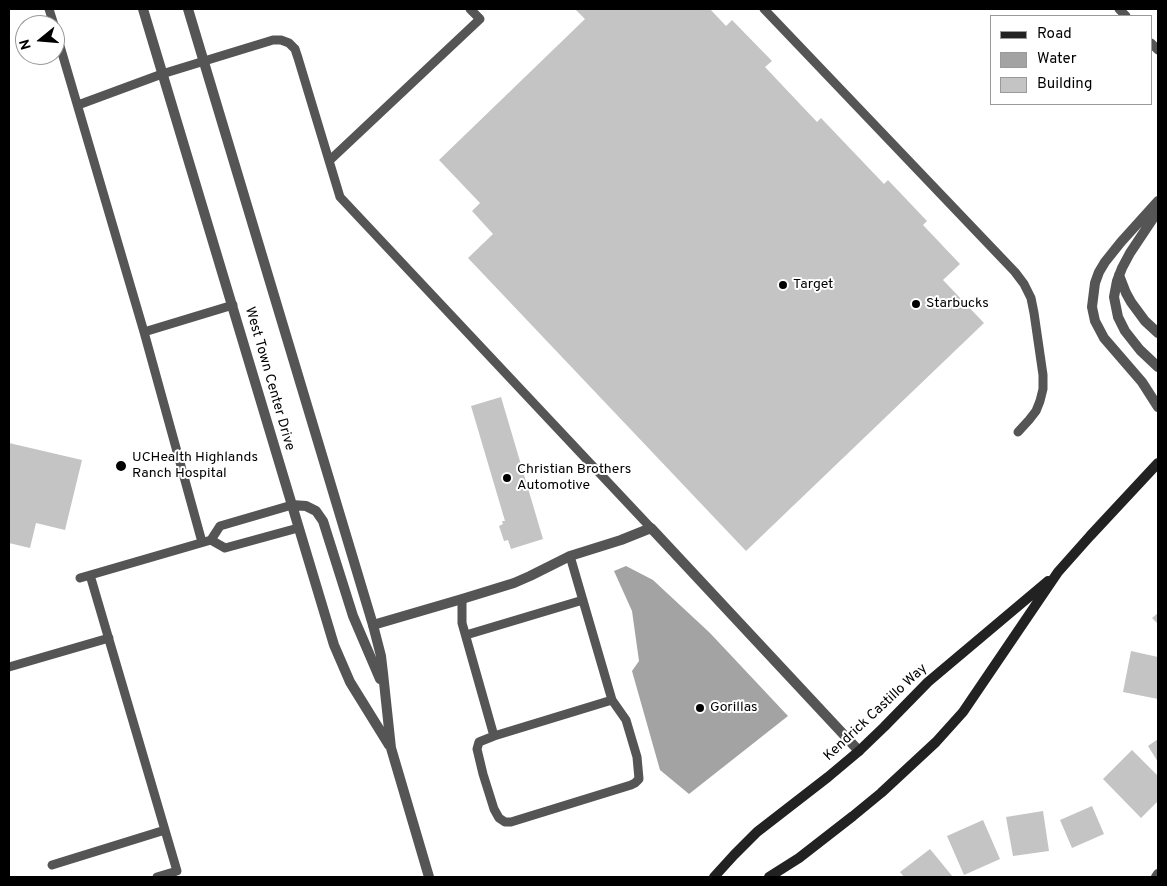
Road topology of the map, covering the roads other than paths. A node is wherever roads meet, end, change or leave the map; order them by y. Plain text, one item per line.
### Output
1 (143, 9) edge
2 (188, 9) edge
3 (470, 9) edge
4 (764, 9) edge
5 (204, 61) junction
6 (65, 62) edge
7 (162, 74) junction
8 (78, 105) junction
9 (329, 161) junction
10 (1158, 201) edge
11 (1158, 211) edge
12 (1119, 275) junction
13 (232, 305) junction
14 (144, 332) junction
15 (1158, 333) edge
16 (1158, 367) edge
17 (1158, 407) edge
18 (1018, 432) dead end
19 (1158, 463) edge
20 (292, 505) junction
21 (298, 528) junction
22 (651, 528) junction
23 (207, 541) junction
24 (570, 556) junction
25 (1058, 572) junction
26 (90, 575) junction
27 (80, 578) dead end
28 (462, 599) junction
29 (583, 600) junction
30 (373, 625) junction
31 (466, 635) junction
32 (109, 638) junction
33 (9, 667) edge
34 (385, 689) junction
35 (612, 700) junction
36 (494, 736) junction
37 (391, 748) junction
38 (859, 751) junction
39 (165, 830) junction
40 (52, 865) dead end
41 (178, 874) edge
42 (1158, 874) edge
43 (157, 877) edge
44 (429, 877) edge
45 (714, 877) edge
46 (769, 877) edge
47 (1156, 877) edge

1 - 7 street, West Town Center Drive
2 - 5 street, West Town Center Drive
3 - 9 lane
4 - 18 lane
5 - 7 lane
5 - 9 lane
5 - 30 street, West Town Center Drive
6 - 8 lane
7 - 8 lane
7 - 13 street, West Town Center Drive
8 - 14 lane
9 - 22 lane
10 - 17 street
11 - 12 street
12 - 15 street
12 - 16 street
13 - 14 lane
13 - 20 street, West Town Center Drive
14 - 23 lane
19 - 25 main road, Kendrick Castillo Way
20 - 21 street, West Town Center Drive
20 - 23 lane
20 - 34 street
21 - 23 lane
21 - 37 street, West Town Center Drive
22 - 24 street
22 - 38 street
23 - 26 lane
24 - 28 street
24 - 29 lane
25 - 38 main road, Kendrick Castillo Way
25 - 46 main road, Kendrick Castillo Way
26 - 27 lane
26 - 32 lane
28 - 30 street
28 - 31 lane
29 - 31 lane
29 - 35 lane
30 - 34 street, West Town Center Drive
31 - 36 lane
32 - 33 lane
32 - 39 lane
34 - 37 street, West Town Center Drive
35 - 36 lane
35 - 36 lane
37 - 44 street, West Town Center Drive
38 - 45 main road, Kendrick Castillo Way
39 - 40 lane
39 - 41 lane
41 - 43 lane
42 - 47 street

